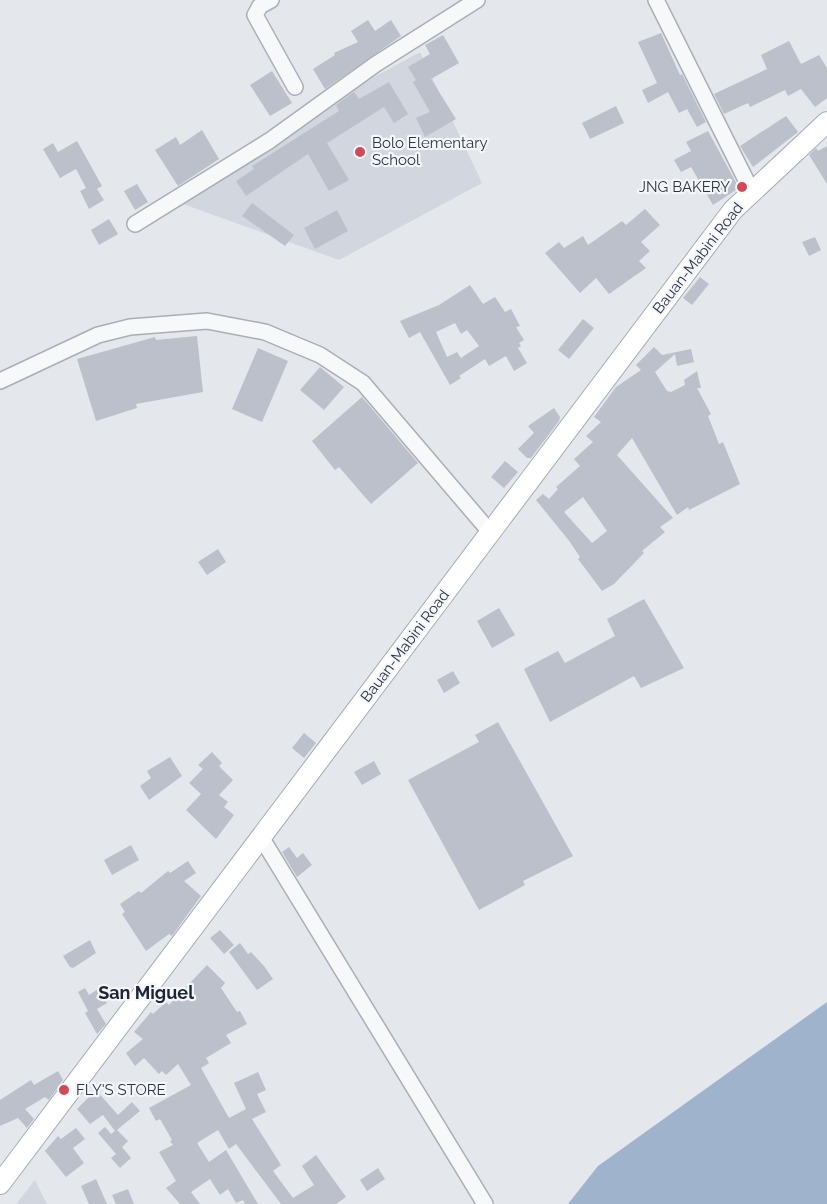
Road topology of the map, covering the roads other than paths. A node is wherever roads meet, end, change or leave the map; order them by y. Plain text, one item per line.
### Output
1 (271, 0) edge
2 (477, 0) edge
3 (656, 0) edge
4 (295, 87) dead end
5 (827, 122) edge
6 (752, 192) junction
7 (135, 224) dead end
8 (0, 381) edge
9 (490, 532) junction
10 (261, 837) junction
11 (0, 1184) edge
12 (485, 1204) edge

1 - 4 street
2 - 7 street
3 - 6 street
5 - 6 main road, Bauan-Mabini Road
6 - 9 main road, Bauan-Mabini Road
8 - 9 street
9 - 10 main road, Bauan-Mabini Road
10 - 11 main road, Bauan-Mabini Road
10 - 12 street

